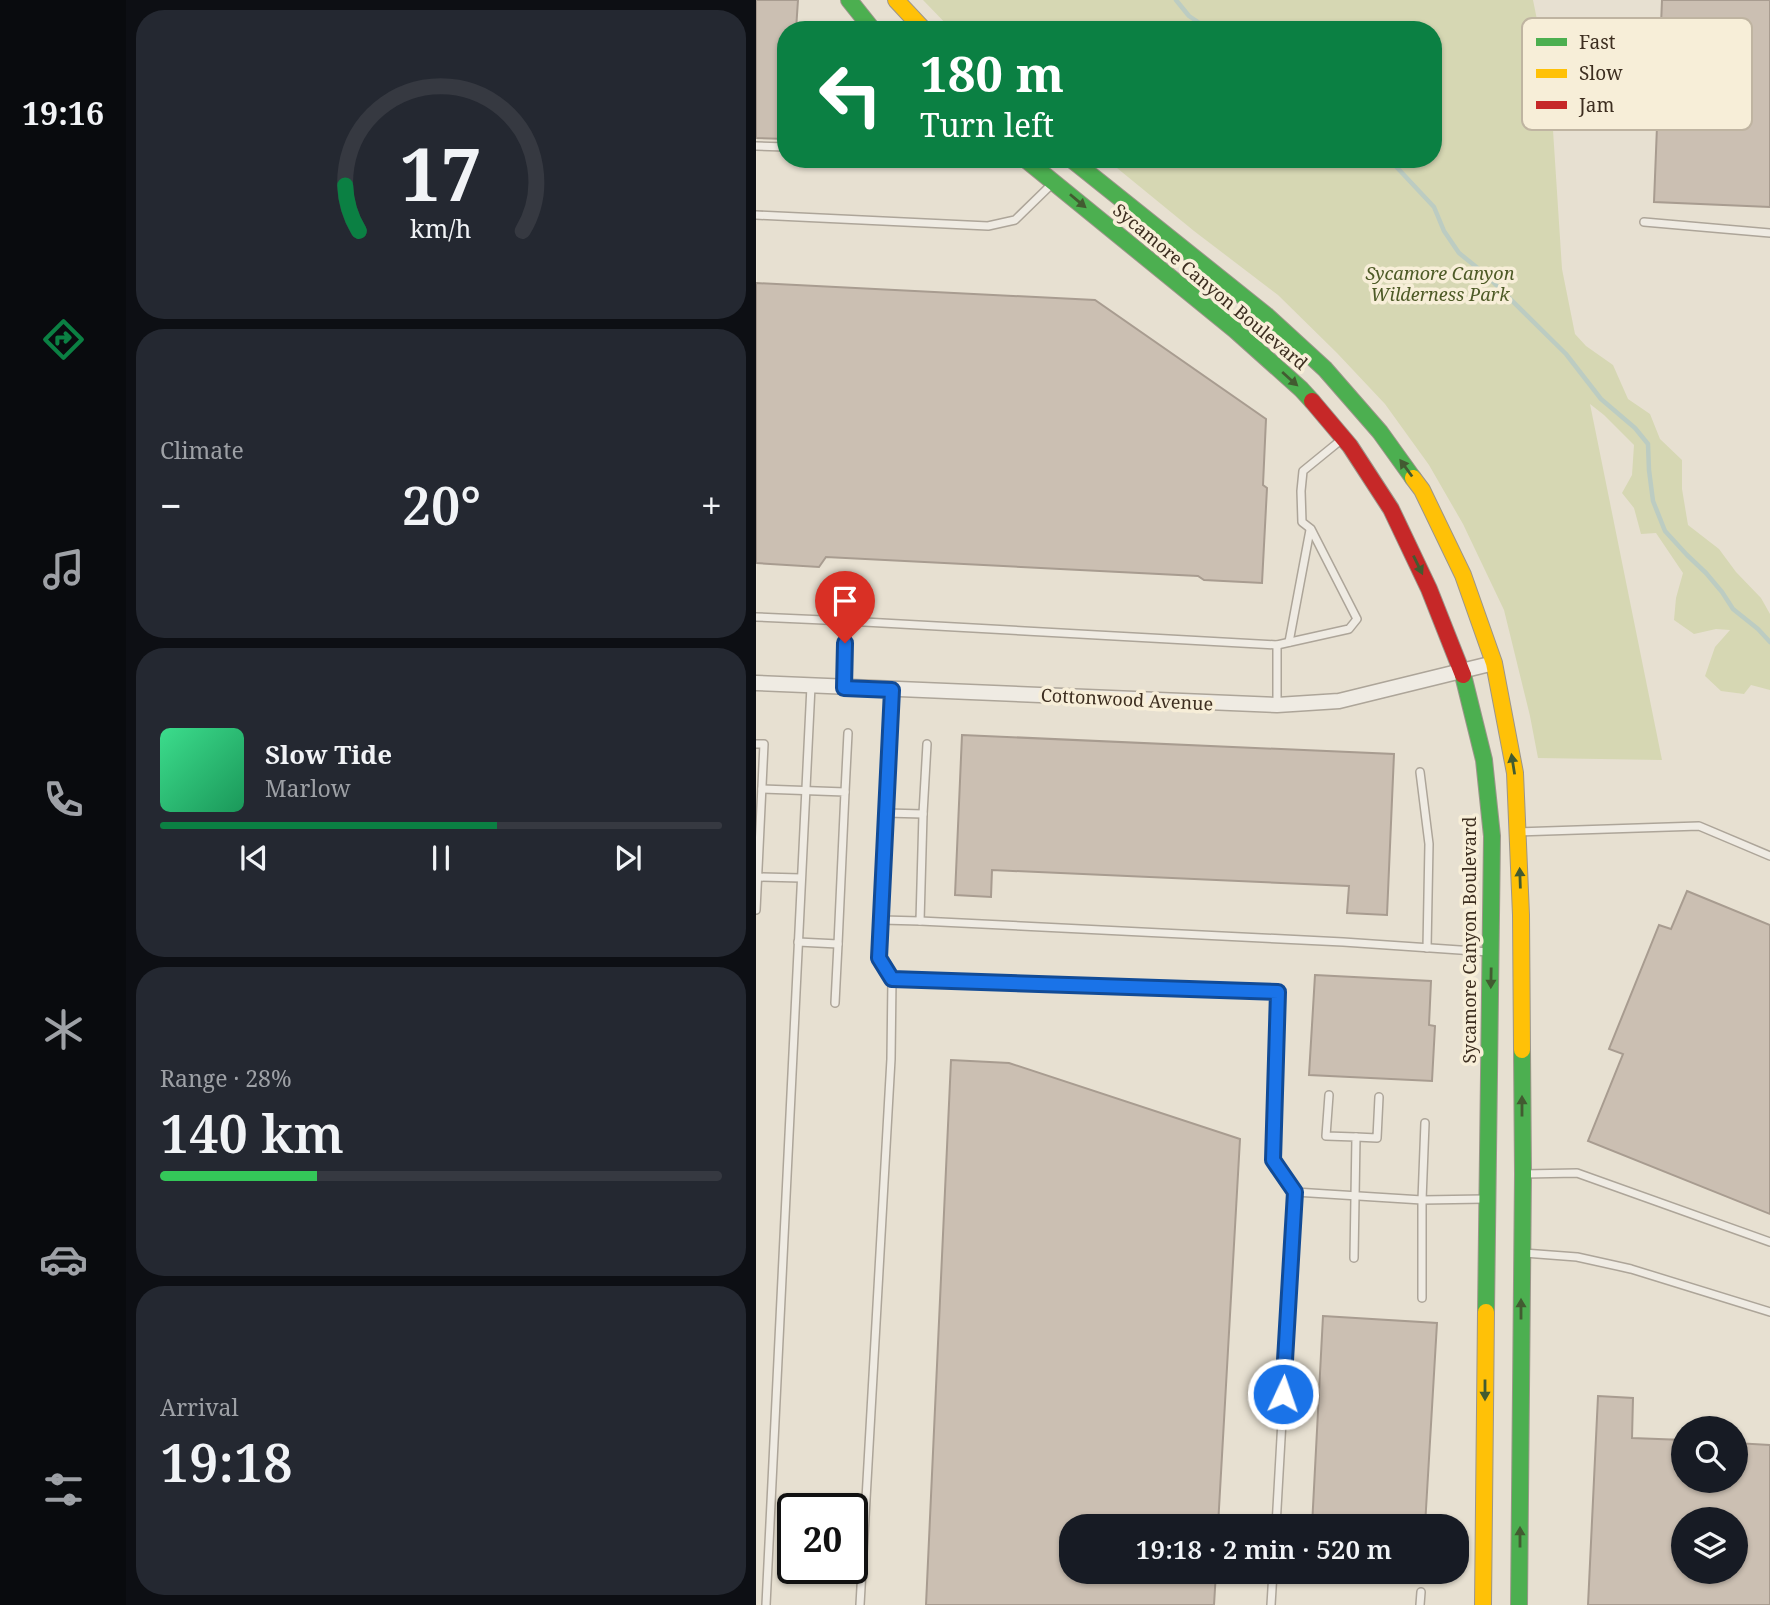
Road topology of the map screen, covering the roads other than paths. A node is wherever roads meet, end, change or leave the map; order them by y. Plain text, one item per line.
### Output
1 (849, 0) edge
2 (896, 0) edge
3 (866, 21) edge
4 (916, 21) edge
5 (756, 146) edge
6 (777, 147) edge
7 (1037, 168) edge
8 (1082, 168) edge
9 (1055, 182) junction
10 (756, 215) edge
11 (1644, 222) dead end
12 (1770, 233) edge
13 (1343, 438) junction
14 (1311, 529) junction
15 (756, 617) edge
16 (846, 621) junction
17 (1289, 642) junction
18 (1277, 645) junction
19 (1494, 663) junction
20 (1462, 671) junction
21 (756, 683) edge
22 (811, 686) junction
23 (844, 688) junction
24 (892, 690) junction
25 (1277, 705) junction
26 (848, 733) dead end
27 (756, 744) edge
28 (926, 744) dead end
29 (1420, 772) dead end
30 (762, 789) junction
31 (806, 790) junction
32 (845, 792) junction
33 (886, 813) junction
34 (923, 814) junction
35 (1518, 832) junction
36 (1770, 856) edge
37 (758, 877) junction
38 (802, 878) junction
39 (756, 910) edge
40 (882, 920) junction
41 (920, 921) junction
42 (798, 942) junction
43 (838, 944) junction
44 (1427, 948) junction
45 (1491, 952) junction
46 (892, 979) junction
47 (835, 1003) dead end
48 (1329, 1095) dead end
49 (1379, 1097) dead end
50 (1425, 1123) dead end
51 (1356, 1137) junction
52 (1522, 1174) junction
53 (1295, 1192) junction
54 (1355, 1196) junction
55 (1487, 1199) junction
56 (1422, 1200) junction
57 (1770, 1242) edge
58 (1522, 1253) junction
59 (1354, 1258) dead end
60 (1422, 1298) dead end
61 (1770, 1312) edge
62 (1277, 1514) edge
63 (1272, 1584) edge
64 (1421, 1592) dead end
65 (765, 1605) edge
66 (860, 1605) edge
67 (1271, 1605) edge
68 (1420, 1605) edge
69 (1483, 1605) edge
70 (1519, 1605) edge

1 - 3 main road
2 - 4 main road
5 - 6 lane
7 - 9 main road, Sycamore Canyon Boulevard
19 -> 8 main road, Sycamore Canyon Boulevard
9 - 10 lane
9 -> 13 main road, Sycamore Canyon Boulevard
11 - 12 lane
13 - 14 lane
13 -> 20 main road, Sycamore Canyon Boulevard
14 - 17 lane
14 - 17 lane
15 - 16 lane
16 - 18 lane
16 - 23 lane
17 - 18 lane
18 - 25 lane
19 - 20 street, Cottonwood Avenue
35 -> 19 main road, Sycamore Canyon Boulevard
20 - 25 street, Cottonwood Avenue
20 - 45 main road, Sycamore Canyon Boulevard
21 - 22 street, Cottonwood Avenue
22 - 23 street, Cottonwood Avenue
22 - 31 lane
23 - 24 street, Cottonwood Avenue
24 - 25 street, Cottonwood Avenue
24 - 33 lane
26 - 32 lane
27 - 30 lane
28 - 34 lane
29 - 44 lane
30 - 31 lane
30 - 37 lane
31 - 32 lane
31 - 38 lane
32 - 43 lane
33 - 34 lane
33 - 40 lane
34 - 41 lane
35 - 36 lane
52 -> 35 main road, Sycamore Canyon Boulevard
37 - 38 lane
37 - 39 lane
38 - 42 lane
40 - 41 lane
40 - 46 lane
41 - 44 lane
42 - 43 lane
42 - 65 lane
43 - 47 lane
44 - 45 lane
45 -> 55 main road, Sycamore Canyon Boulevard
46 - 53 lane
46 - 66 lane
48 - 51 lane
49 - 51 lane
50 - 56 lane
51 - 54 lane
52 - 57 lane
52 - 58 main road, Sycamore Canyon Boulevard
53 - 54 lane
53 - 62 lane
54 - 56 lane
54 - 59 lane
55 - 56 lane
55 -> 69 main road, Sycamore Canyon Boulevard
56 - 60 lane
58 - 61 lane
70 -> 58 main road, Sycamore Canyon Boulevard
63 - 67 lane
64 - 68 lane

